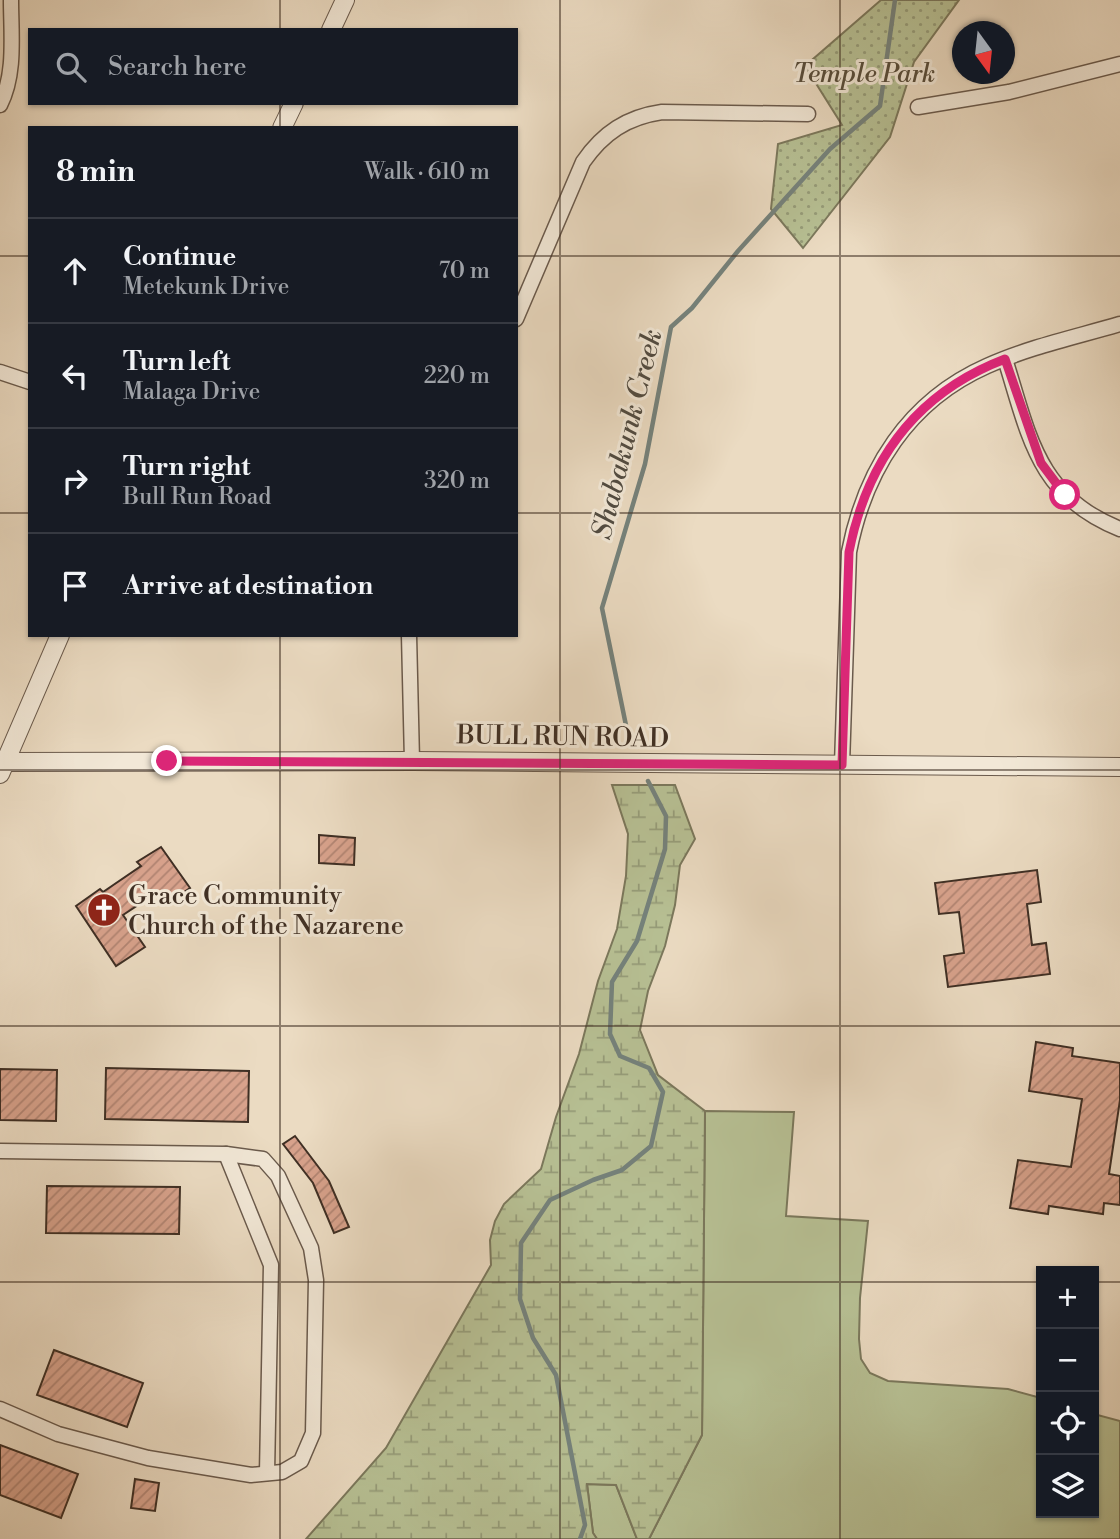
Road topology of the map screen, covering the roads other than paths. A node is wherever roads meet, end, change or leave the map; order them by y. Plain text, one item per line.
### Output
1 (11, 0) edge
2 (345, 0) edge
3 (332, 28) edge
4 (1120, 64) edge
5 (0, 105) edge
6 (293, 105) edge
7 (918, 107) dead end
8 (808, 114) dead end
9 (283, 126) edge
10 (518, 315) edge
11 (1120, 324) edge
12 (1005, 359) junction
13 (0, 372) edge
14 (28, 381) edge
15 (1120, 529) edge
16 (59, 637) edge
17 (409, 637) edge
18 (412, 761) junction
19 (842, 765) junction
20 (1120, 767) edge
21 (3, 768) edge
22 (0, 1151) edge
23 (226, 1154) junction
24 (0, 1409) edge
25 (267, 1473) junction

1 - 5 street
2 - 3 street
4 - 7 street
6 - 9 street
8 - 10 street
11 - 12 street
12 - 15 street
12 - 19 street
13 - 14 street
16 - 21 street
17 - 18 street
18 - 19 street, BULL RUN ROAD
18 - 21 street, BULL RUN ROAD
19 - 20 street, BULL RUN ROAD
22 - 23 street
23 - 25 street
23 - 25 street
24 - 25 street

